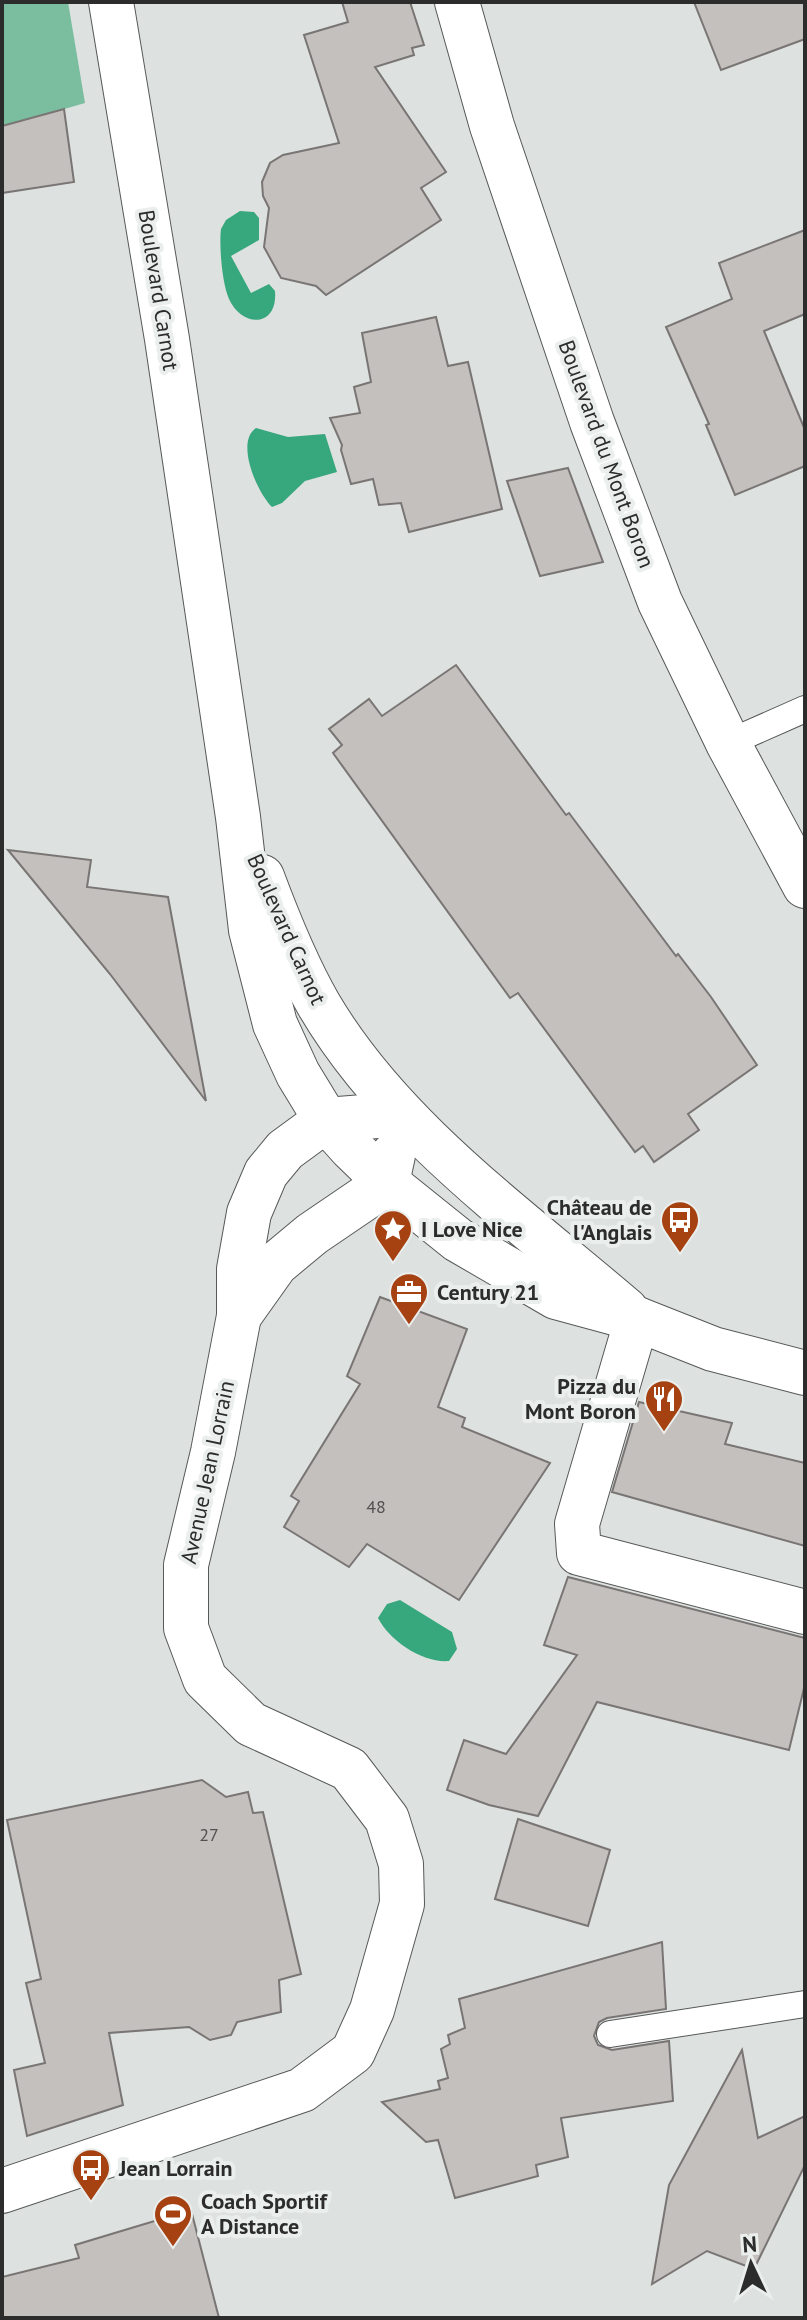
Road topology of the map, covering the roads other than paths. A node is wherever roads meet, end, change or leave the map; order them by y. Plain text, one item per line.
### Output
1 (111, 2) edge
2 (457, 2) edge
3 (805, 709) edge
4 (728, 743) junction
5 (238, 817) junction
6 (805, 886) edge
7 (402, 1114) junction
8 (326, 1120) junction
9 (387, 1183) junction
10 (239, 1316) junction
11 (637, 1319) junction
12 (805, 1373) edge
13 (805, 1612) edge
14 (805, 2004) edge
15 (610, 2034) dead end
16 (2, 2191) edge

1 - 5 street, Boulevard Carnot
2 - 4 street, Boulevard du Mont Boron
3 - 4 lane
4 - 6 street, Boulevard du Mont Boron
5 - 7 street, Boulevard Carnot
5 - 8 street, Boulevard Carnot
7 - 8 street
7 - 9 street
7 - 11 street, Boulevard Carnot
8 - 9 street, Boulevard Carnot
8 - 10 street, Avenue Jean Lorrain
9 - 10 street, Avenue Jean Lorrain
9 - 11 street, Boulevard Carnot
10 - 16 street, Avenue Jean Lorrain
11 - 12 street
11 - 13 street
14 - 15 lane

